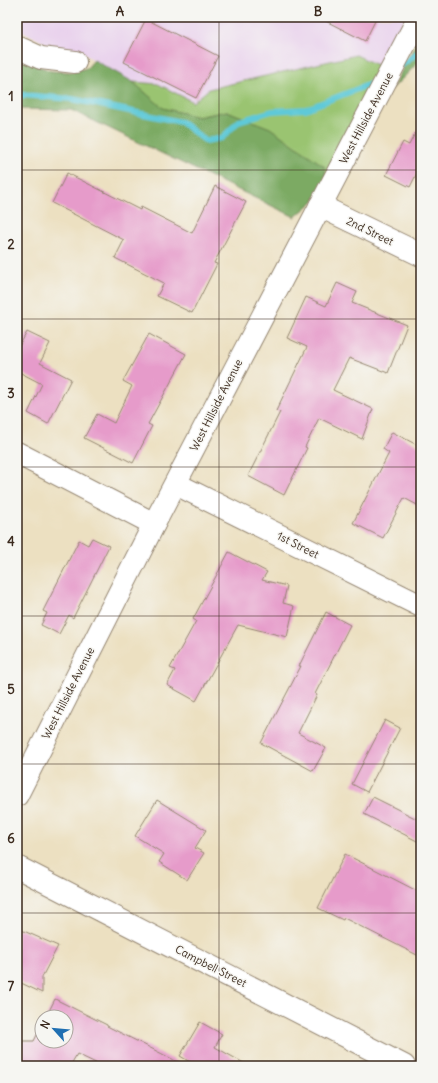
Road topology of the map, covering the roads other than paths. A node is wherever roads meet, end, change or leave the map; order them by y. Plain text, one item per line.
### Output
1 (419, 17) edge
2 (17, 47) edge
3 (75, 62) dead end
4 (320, 206) junction
5 (421, 255) edge
6 (17, 453) edge
7 (176, 484) junction
8 (154, 524) junction
9 (421, 606) edge
10 (17, 794) edge
11 (17, 867) edge
12 (404, 1066) edge

1 - 4 street, West Hillside Avenue
2 - 3 street
4 - 5 street, 2nd Street
4 - 7 street, West Hillside Avenue
6 - 8 street
7 - 8 street, West Hillside Avenue
7 - 9 street, 1st Street
8 - 10 street, West Hillside Avenue
11 - 12 street, Campbell Street

